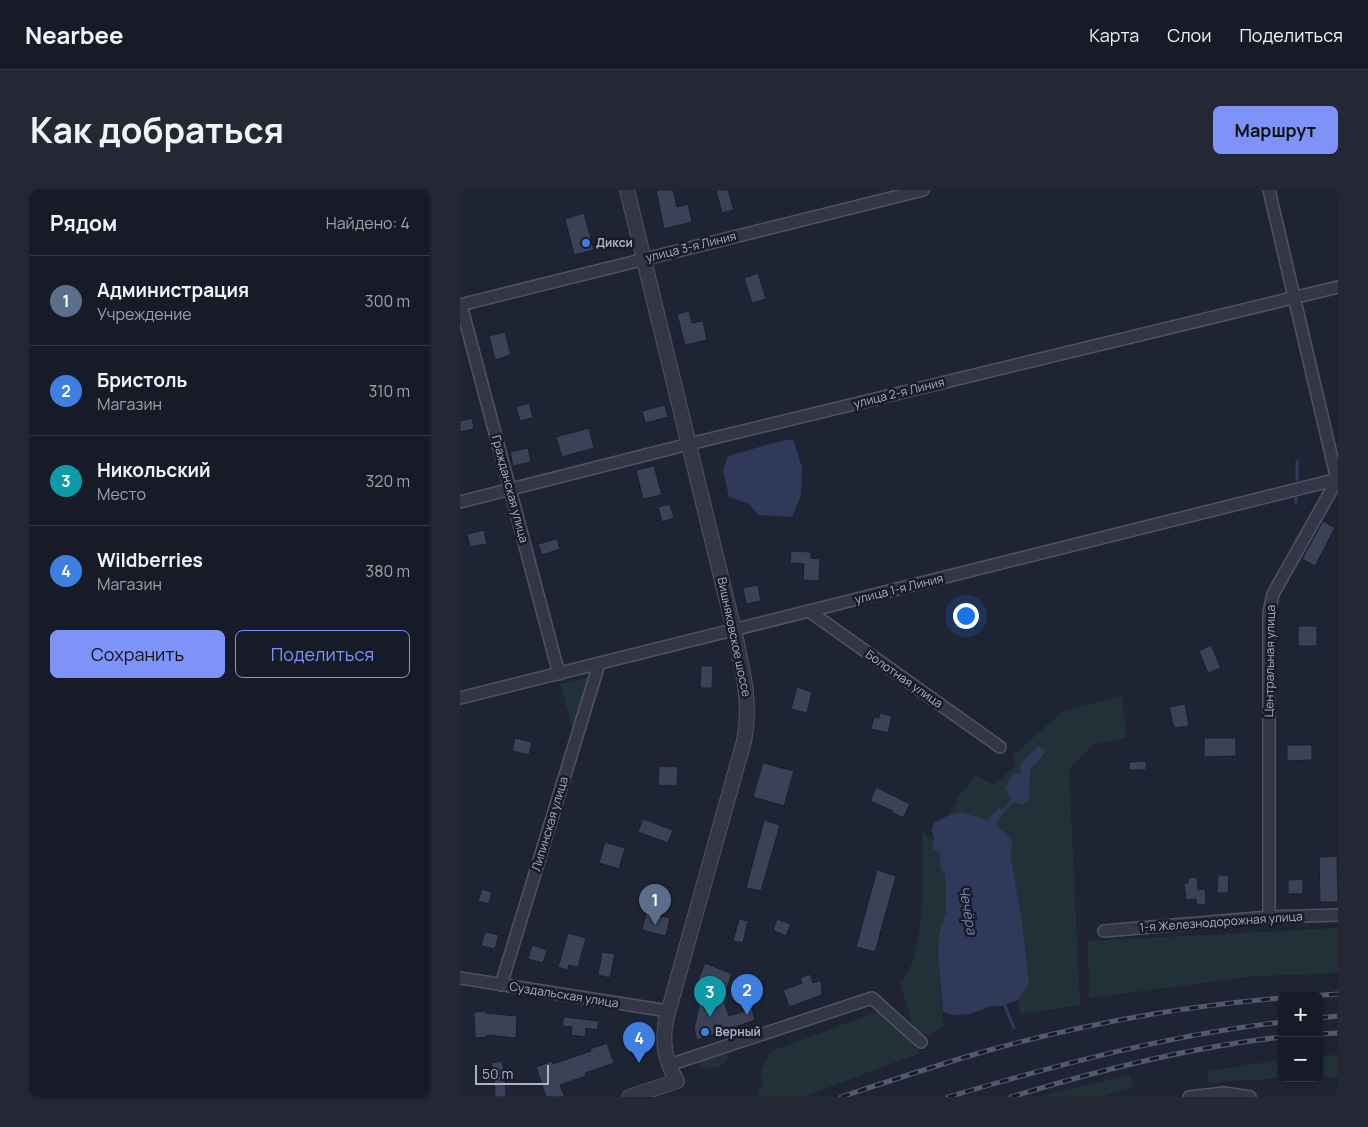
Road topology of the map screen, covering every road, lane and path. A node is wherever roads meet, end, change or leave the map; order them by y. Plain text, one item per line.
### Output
1 (627, 190) edge
2 (923, 190) edge
3 (1269, 190) edge
4 (644, 259) junction
5 (1338, 287) edge
6 (1294, 297) junction
7 (460, 305) edge
8 (689, 444) junction
9 (1338, 480) edge
10 (510, 489) junction
11 (460, 502) edge
12 (809, 611) junction
13 (734, 630) junction
14 (598, 664) junction
15 (560, 674) junction
16 (460, 698) edge
17 (1000, 747) dead end
18 (1338, 915) edge
19 (1269, 917) junction
20 (1104, 931) dead end
21 (460, 978) edge
22 (501, 985) junction
23 (668, 1011) junction
24 (921, 1042) dead end
25 (669, 1065) junction
26 (629, 1097) edge
27 (1189, 1097) edge
28 (1250, 1097) edge

1 - 4 street, Вишняковское шоссе
2 - 4 street, улица 3-я Линия
3 - 6 street
4 - 7 street, улица 3-я Линия
4 - 8 street, Вишняковское шоссе
5 - 6 street, улица 2-я Линия
6 - 8 street, улица 2-я Линия
6 - 9 street
7 - 10 street, Гражданская улица
8 - 10 street, улица 2-я Линия
8 - 13 street, Вишняковское шоссе
9 - 12 street, улица 1-я Линия
9 - 19 street, Центральная улица
10 - 11 street, улица 2-я Линия
10 - 15 street, Гражданская улица
12 - 13 street, улица 1-я Линия
12 - 17 street, Болотная улица
13 - 14 street, улица 1-я Линия
13 - 23 street, Вишняковское шоссе
14 - 15 street, улица 1-я Линия
14 - 22 street, Липинская улица
15 - 16 street, улица 1-я Линия
18 - 19 street, 1-я Железнодорожная улица
19 - 20 street, 1-я Железнодорожная улица
21 - 22 street, Суздальская улица
22 - 23 street, Суздальская улица
23 - 25 street, Вишняковское шоссе
24 - 25 street
25 - 26 street, Вишняковское шоссе
27 - 28 street

